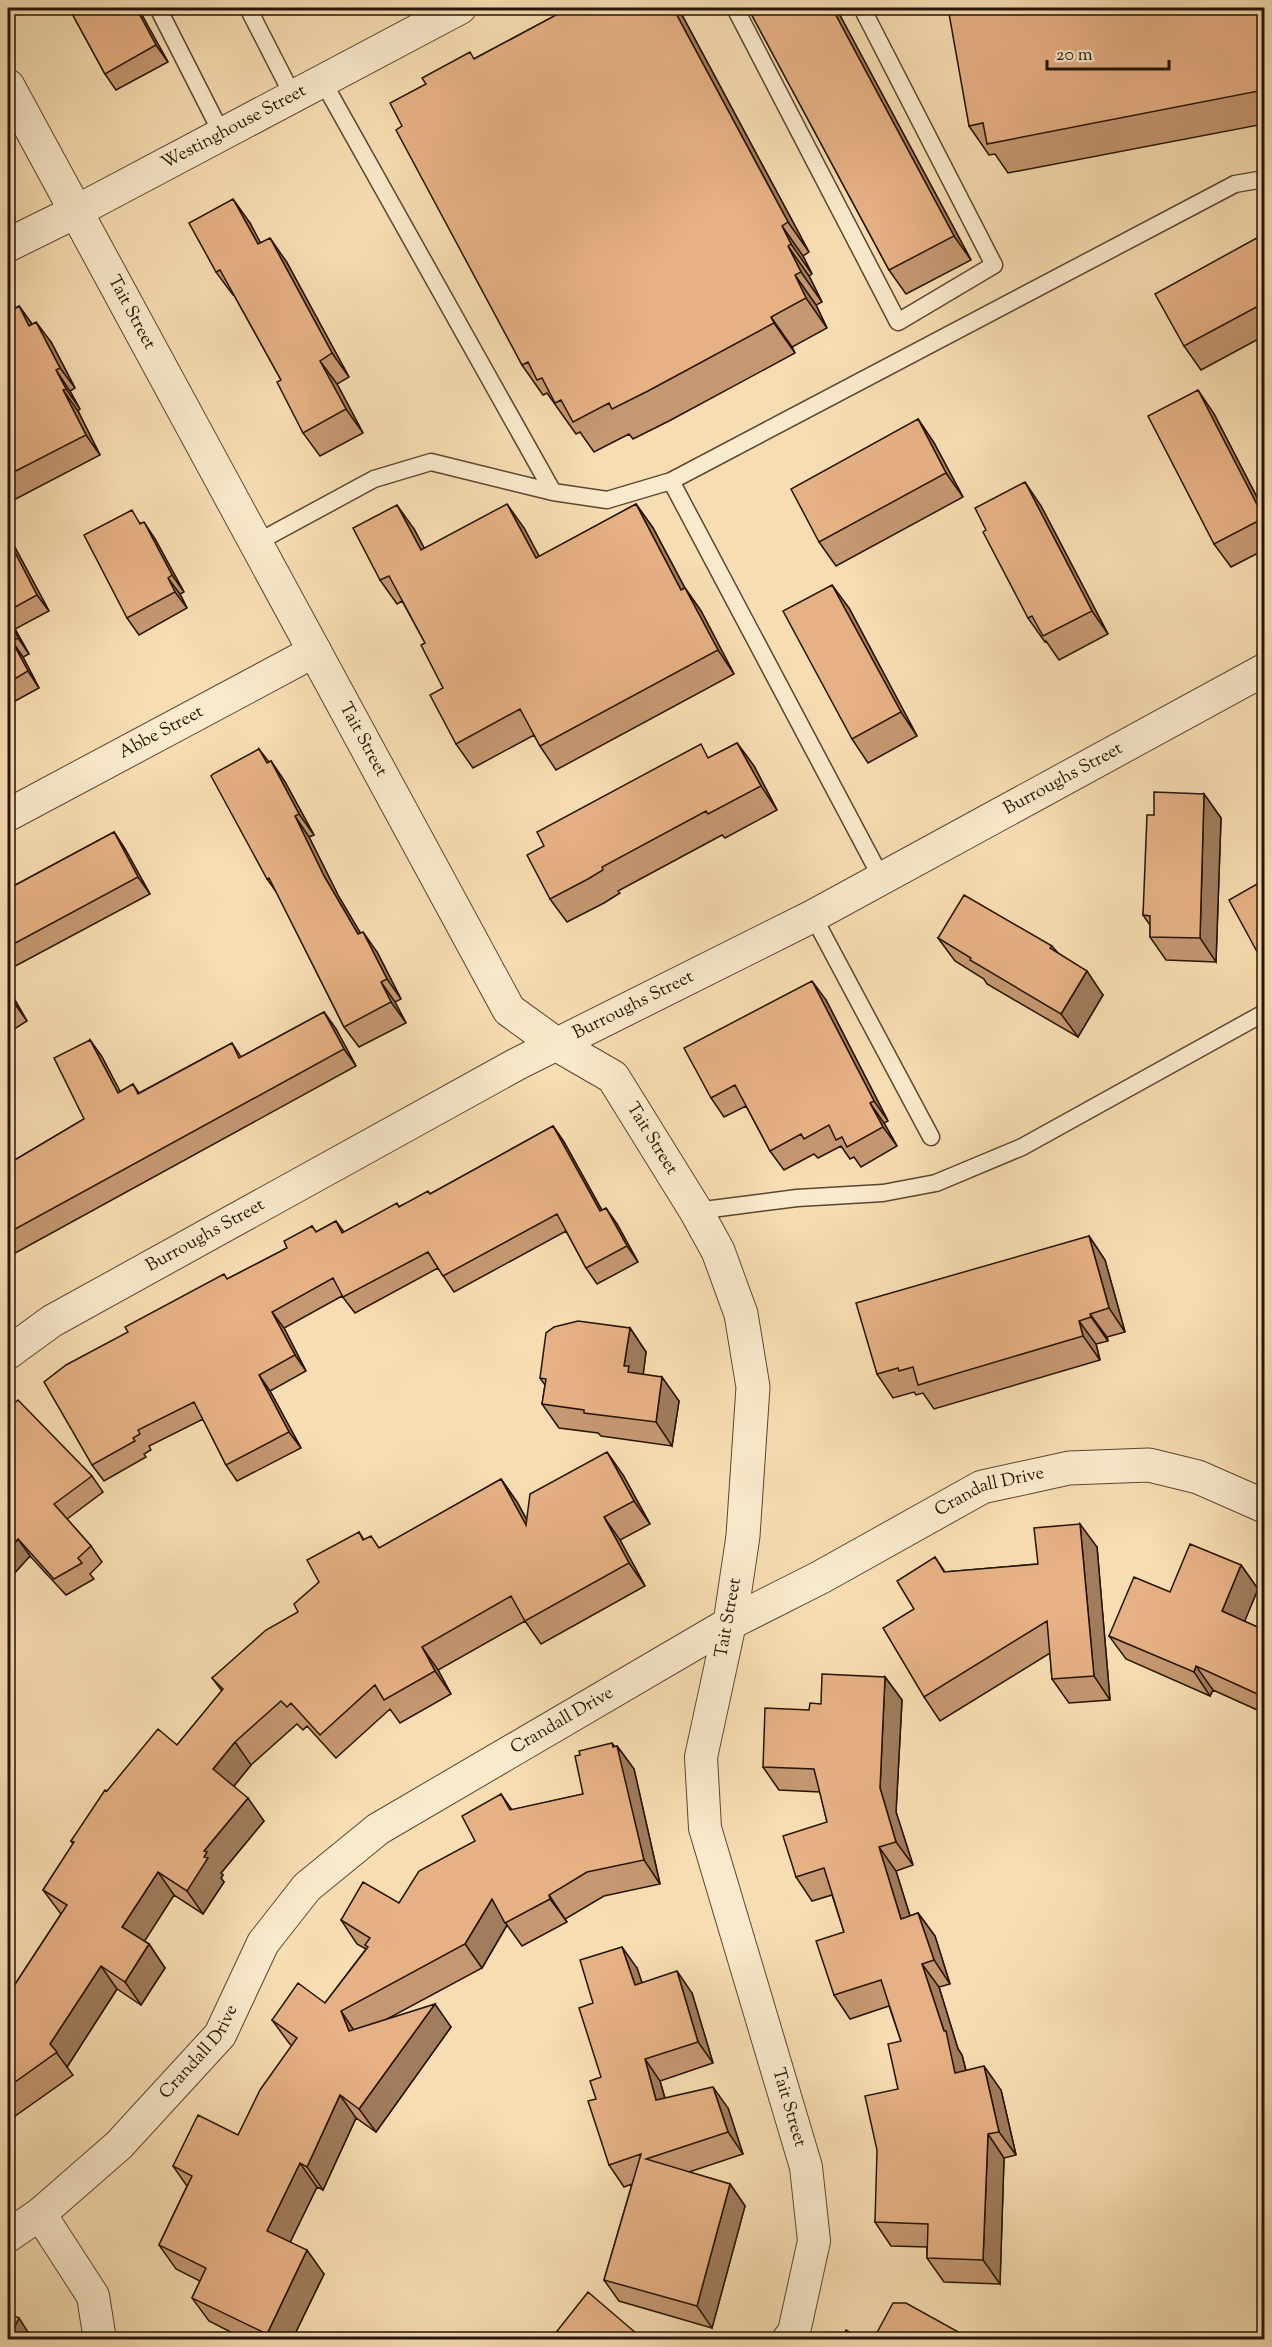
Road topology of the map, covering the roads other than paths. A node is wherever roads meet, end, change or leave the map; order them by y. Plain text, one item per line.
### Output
1 (158, 8) edge
2 (248, 8) edge
3 (460, 8) edge
4 (735, 8) edge
5 (862, 8) edge
6 (322, 80) junction
7 (8, 87) edge
8 (293, 96) junction
9 (222, 134) junction
10 (1264, 179) edge
11 (75, 212) junction
12 (8, 245) edge
13 (671, 481) junction
14 (553, 492) junction
15 (256, 543) junction
16 (315, 651) junction
17 (1264, 670) edge
18 (8, 815) edge
19 (882, 879) junction
20 (813, 916) junction
21 (1264, 1013) edge
22 (556, 1044) junction
23 (931, 1137) dead end
24 (696, 1211) junction
25 (8, 1353) edge
26 (1264, 1506) edge
27 (730, 1623) junction
28 (40, 2214) junction
29 (8, 2236) edge
30 (100, 2340) edge
31 (788, 2340) edge

1 - 9 lane
2 - 8 lane
3 - 6 street, Westinghouse Street
4 - 5 lane
6 - 8 street, Westinghouse Street
6 - 14 lane
7 - 11 street, Tait Street
8 - 9 street, Westinghouse Street
9 - 11 street, Westinghouse Street
10 - 13 lane
11 - 12 street, Westinghouse Street
11 - 15 street, Tait Street
13 - 14 lane
13 - 19 lane
14 - 15 lane
15 - 16 street, Tait Street
16 - 18 street, Abbe Street
16 - 22 street, Tait Street
17 - 19 street, Burroughs Street
19 - 20 street, Burroughs Street
20 - 22 street, Burroughs Street
20 - 23 lane
21 - 24 lane
22 - 24 street, Tait Street
22 - 25 street, Burroughs Street
24 - 27 street, Tait Street
26 - 27 street, Crandall Drive
27 - 28 street, Crandall Drive
27 - 31 street, Tait Street
28 - 29 street, Crandall Drive
28 - 30 street

